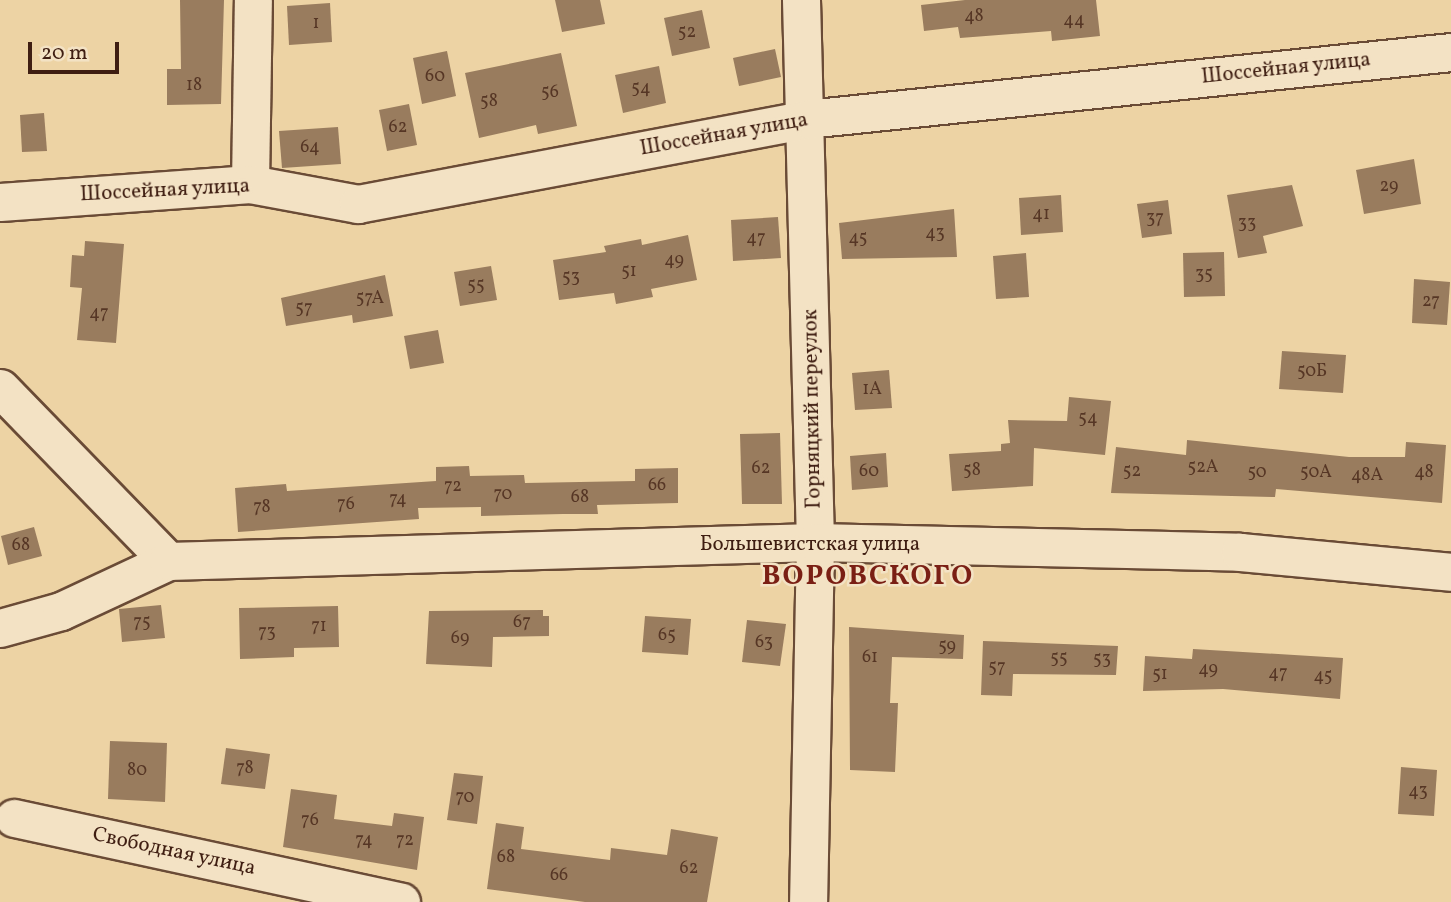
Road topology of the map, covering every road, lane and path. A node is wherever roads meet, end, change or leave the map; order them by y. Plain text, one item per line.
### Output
1 (253, 0) edge
2 (801, 0) edge
3 (1451, 52) edge
4 (807, 118) junction
5 (250, 184) junction
6 (0, 202) edge
7 (0, 388) edge
8 (815, 542) junction
9 (168, 561) junction
10 (1451, 572) edge
11 (0, 628) edge
12 (14, 818) dead end
13 (331, 894) edge
14 (401, 902) edge
15 (808, 902) edge

1 - 5 street
2 - 4 street, Горняцкий переулок
3 - 4 street, Шоссейная улица
4 - 5 street, Шоссейная улица
4 - 8 street, Горняцкий переулок
5 - 6 street, Шоссейная улица
7 - 9 street
8 - 9 street, Большевистская улица
8 - 10 street, Большевистская улица
8 - 15 street, Горняцкий переулок
9 - 11 street
12 - 13 street, Свободная улица
13 - 14 street, Свободная улица

